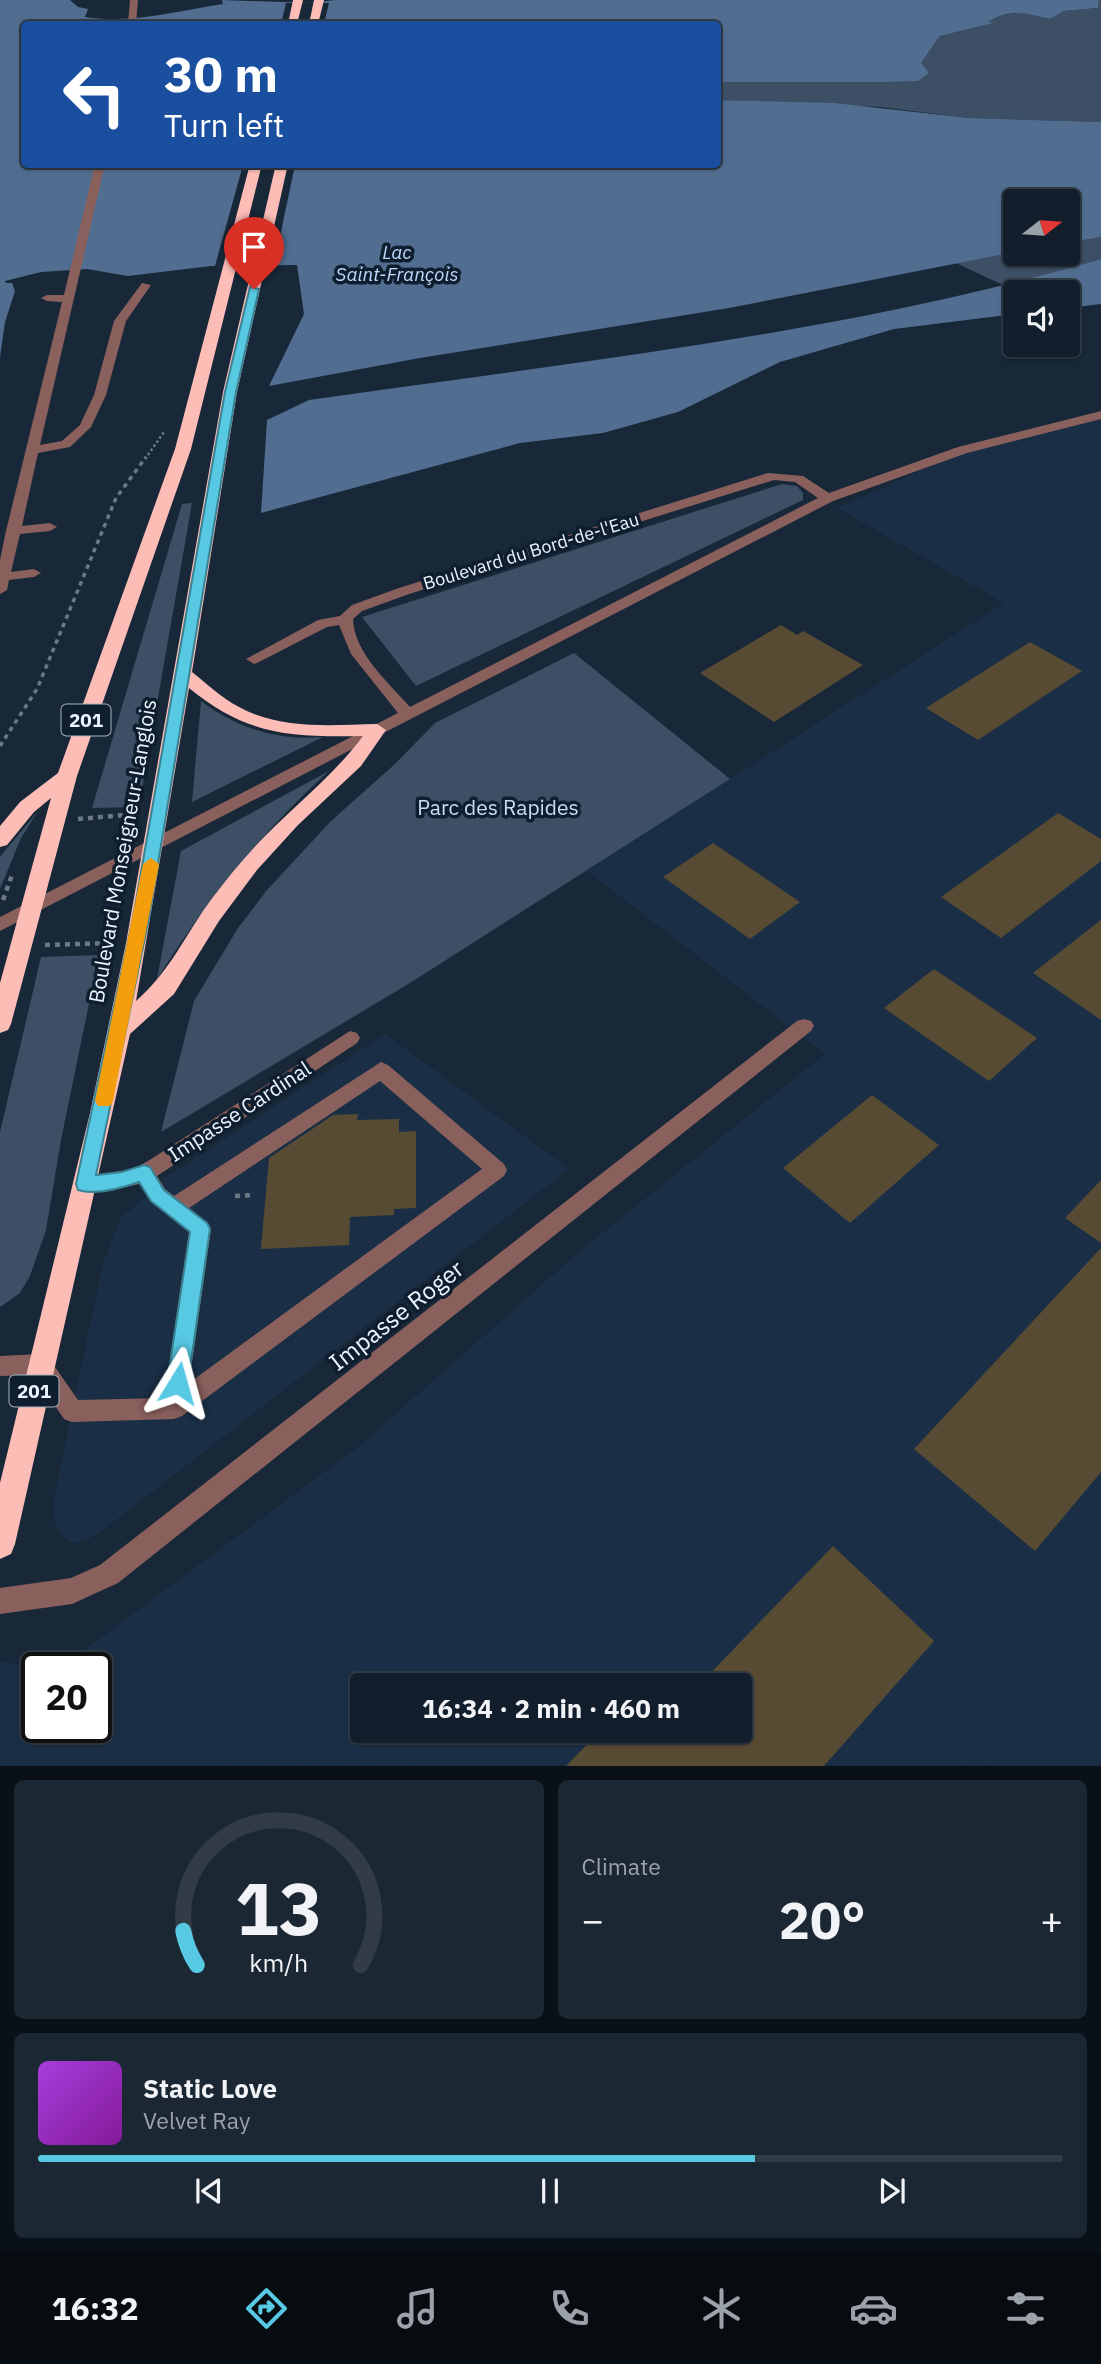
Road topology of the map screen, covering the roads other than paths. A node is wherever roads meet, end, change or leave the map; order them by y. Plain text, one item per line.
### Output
1 (134, 0) edge
2 (298, 2) edge
3 (318, 2) edge
4 (132, 21) edge
5 (293, 21) edge
6 (314, 21) edge
7 (99, 168) edge
8 (255, 168) edge
9 (281, 168) edge
10 (146, 285) dead end
11 (47, 298) dead end
12 (69, 299) junction
13 (1101, 415) edge
14 (31, 452) junction
15 (828, 498) junction
16 (50, 527) dead end
17 (13, 531) junction
18 (34, 573) dead end
19 (1, 584) edge
20 (345, 620) junction
21 (254, 659) dead end
22 (182, 673) junction
23 (407, 714) junction
24 (377, 730) junction
25 (67, 776) junction
26 (0, 840) edge
27 (155, 843) junction
28 (29, 911) junction
29 (0, 925) edge
30 (0, 1024) edge
31 (804, 1026) dead end
32 (118, 1031) junction
33 (350, 1038) dead end
34 (144, 1173) junction
35 (85, 1184) junction
36 (174, 1209) junction
37 (40, 1364) junction
38 (0, 1366) edge
39 (174, 1408) junction
40 (0, 1544) edge
41 (0, 1601) edge

1 - 4 street
2 - 5 highway
3 - 6 highway
7 - 12 street
8 - 25 highway, 201
9 - 22 highway, Boulevard Monseigneur-Langlois / 201
10 - 14 street
11 - 12 street
12 - 14 street
13 - 15 street
14 - 17 street
15 - 20 street, Boulevard du Bord-de-l'Eau
15 - 23 street
16 - 17 street
17 - 19 street
18 - 19 street
20 - 21 street, Boulevard du Bord-de-l'Eau
20 - 23 street
22 - 24 highway
22 - 27 highway, Boulevard Monseigneur-Langlois / 201
23 - 24 street
24 - 27 street
24 - 32 highway
25 - 26 highway
25 - 28 highway, 201
27 - 28 street
27 - 32 highway, Boulevard Monseigneur-Langlois / 201
28 - 29 street
28 - 30 highway, 201
31 - 41 street, Impasse Roger
32 - 35 highway, Boulevard Monseigneur-Langlois / 201
33 - 34 street, Impasse Cardinal
34 - 35 street, Impasse Cardinal
34 - 36 street
35 - 37 highway, Boulevard Monseigneur-Langlois / 201
36 - 39 street
36 - 39 street
37 - 38 street
37 - 39 street
37 - 40 highway, Boulevard Monseigneur-Langlois / 201

